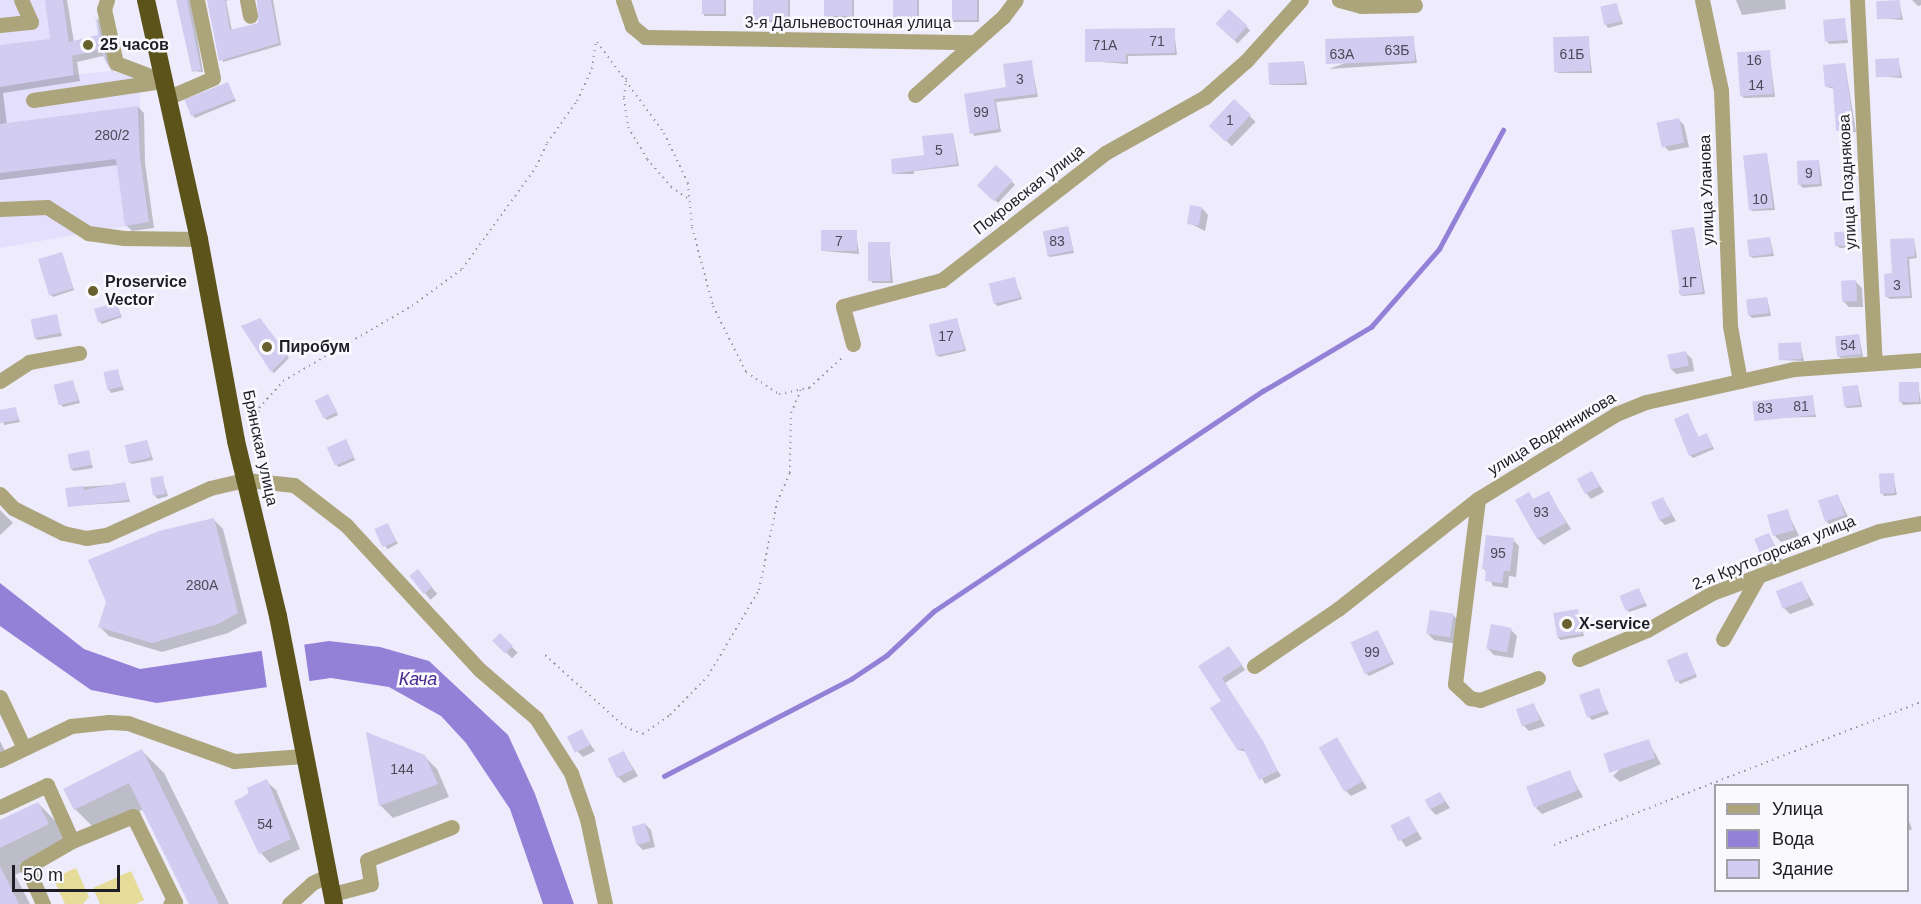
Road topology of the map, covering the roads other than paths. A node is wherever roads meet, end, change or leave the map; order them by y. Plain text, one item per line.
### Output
1 (21, 0) edge
2 (107, 0) edge
3 (146, 0) edge
4 (197, 0) edge
5 (247, 0) edge
6 (623, 0) edge
7 (1016, 0) edge
8 (1300, 0) edge
9 (1339, 0) edge
10 (1702, 0) edge
11 (1857, 0) edge
12 (1415, 5) dead end
13 (250, 16) dead end
14 (0, 25) edge
15 (973, 42) junction
16 (165, 89) junction
17 (915, 95) dead end
18 (33, 100) dead end
19 (0, 209) edge
20 (199, 239) junction
21 (853, 344) road end
22 (78, 353) dead end
23 (1921, 360) edge
24 (1875, 362) junction
25 (0, 381) edge
26 (1740, 381) junction
27 (246, 480) junction
28 (0, 494) edge
29 (1478, 499) junction
30 (1921, 524) edge
31 (1759, 575) junction
32 (1723, 639) dead end
33 (1579, 659) dead end
34 (1254, 666) dead end
35 (1538, 678) dead end
36 (0, 697) edge
37 (24, 748) junction
38 (304, 756) junction
39 (0, 760) edge
40 (0, 807) edge
41 (452, 827) dead end
42 (72, 841) junction
43 (329, 875) junction
44 (334, 899) edge
45 (43, 904) edge
46 (170, 904) edge
47 (289, 904) edge
48 (605, 904) edge

1 - 14 street
2 - 16 street
3 - 16 highway, Брянская улица
4 - 16 street
5 - 13 street
6 - 15 street, 3-я Дальневосточная улица
7 - 15 street
8 - 21 street, Покровская улица
9 - 12 street
10 - 26 street, улица Уланова
11 - 24 street, улица Позднякова
15 - 17 street
16 - 18 street
16 - 20 highway, Брянская улица
19 - 20 street
20 - 27 highway, Брянская улица
22 - 25 street
23 - 24 street, улица Водянникова
24 - 26 street, улица Водянникова
26 - 29 street, улица Водянникова
27 - 28 street
27 - 38 highway, Брянская улица
27 - 48 street
29 - 34 street, улица Водянникова
29 - 35 street
30 - 31 street, 2-я Крутогорская улица
31 - 32 street
31 - 33 street, 2-я Крутогорская улица
36 - 37 street
37 - 38 street
37 - 39 street
38 - 43 highway, Брянская улица
40 - 42 street
41 - 44 street
42 - 45 street
42 - 46 street
43 - 44 highway, Брянская улица
43 - 47 street

